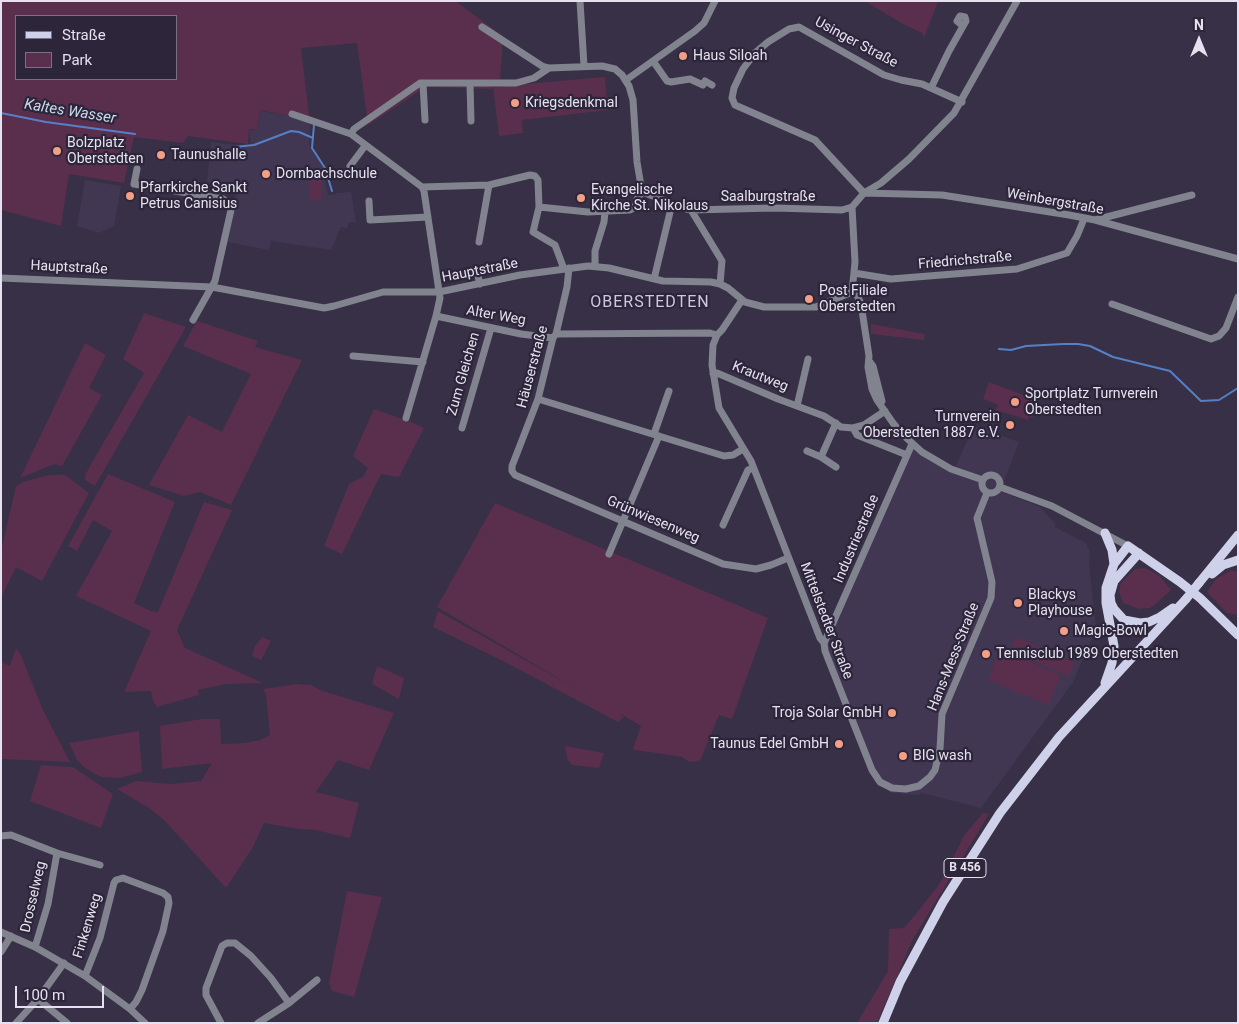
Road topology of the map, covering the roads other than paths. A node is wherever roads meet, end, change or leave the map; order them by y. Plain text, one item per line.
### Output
1 (580, 1) edge
2 (715, 1) edge
3 (1017, 1) edge
4 (963, 26) dead end
5 (482, 27) dead end
6 (653, 61) junction
7 (584, 66) junction
8 (549, 68) junction
9 (626, 80) junction
10 (424, 82) junction
11 (470, 84) junction
12 (712, 85) dead end
13 (931, 88) junction
14 (962, 102) junction
15 (292, 114) dead end
16 (425, 120) dead end
17 (471, 121) dead end
18 (351, 134) junction
19 (365, 146) junction
20 (350, 166) dead end
21 (137, 169) dead end
22 (489, 185) junction
23 (422, 187) junction
24 (643, 191) junction
25 (864, 193) junction
26 (1192, 195) dead end
27 (369, 201) dead end
28 (672, 204) junction
29 (540, 207) junction
30 (852, 207) junction
31 (691, 210) junction
32 (605, 212) junction
33 (428, 217) junction
34 (1084, 218) junction
35 (1096, 220) junction
36 (479, 242) dead end
37 (1238, 259) edge
38 (595, 266) junction
39 (566, 268) junction
40 (476, 269) dead end
41 (854, 273) junction
42 (1, 278) edge
43 (654, 278) junction
44 (480, 284) junction
45 (720, 284) junction
46 (212, 287) junction
47 (439, 292) junction
48 (852, 292) junction
49 (1238, 297) edge
50 (742, 300) junction
51 (1112, 304) dead end
52 (436, 316) junction
53 (193, 320) dead end
54 (491, 328) junction
55 (716, 335) junction
56 (554, 336) junction
57 (352, 356) dead end
58 (808, 360) dead end
59 (422, 362) junction
60 (713, 374) junction
61 (668, 391) dead end
62 (538, 399) junction
63 (797, 406) junction
64 (885, 411) junction
65 (406, 418) dead end
66 (836, 423) junction
67 (462, 428) dead end
68 (853, 428) junction
69 (657, 435) junction
70 (912, 444) junction
71 (743, 449) junction
72 (807, 451) dead end
73 (907, 455) junction
74 (821, 457) junction
75 (836, 467) dead end
76 (753, 468) junction
77 (512, 471) joint
78 (983, 480) junction
79 (1000, 487) junction
80 (987, 493) junction
81 (623, 521) junction
82 (723, 525) dead end
83 (1105, 533) junction
84 (1238, 534) edge
85 (1128, 546) junction
86 (1139, 553) junction
87 (609, 554) dead end
88 (788, 558) junction
89 (1238, 560) edge
90 (1114, 564) junction
91 (1200, 583) junction
92 (1186, 599) junction
93 (1237, 632) edge
94 (824, 643) junction
95 (1103, 688) junction
96 (880, 782) joint
97 (1, 836) edge
98 (57, 853) junction
99 (100, 865) dead end
100 (1, 932) edge
101 (11, 936) junction
102 (35, 947) junction
103 (1, 952) edge
104 (64, 963) junction
105 (84, 976) junction
106 (317, 980) dead end
107 (38, 999) junction
108 (289, 1003) junction
109 (130, 1008) junction
110 (16, 1023) edge
111 (67, 1023) edge
112 (145, 1023) edge
113 (221, 1023) edge
114 (258, 1023) edge
115 (883, 1023) edge

1 - 7 street
2 - 6 street
3 - 14 street
4 - 13 street
5 - 8 street
6 - 9 street
6 - 12 street
7 - 8 street
7 - 9 street
8 - 11 street
9 - 24 street
10 - 11 street
10 - 16 street
10 - 18 street
11 - 17 street
13 - 14 street, Usinger Straße
13 - 25 street, Usinger Straße
14 - 25 street
15 - 18 street
18 - 19 street
19 - 20 street
19 - 23 street
21 - 46 street
22 - 23 street
22 - 29 street
22 - 36 street
23 - 33 street
24 - 28 street, Saalburgstraße
24 - 32 street
25 - 30 street
25 - 34 street, Weinbergstraße
26 - 35 street
27 - 33 street
28 - 31 street, Saalburgstraße
28 - 43 street
29 - 32 street
29 - 39 street
30 - 31 street, Saalburgstraße
30 - 41 street
31 - 45 street
32 - 38 street
33 - 47 street
34 - 35 street, Weinbergstraße
34 - 41 street, Friedrichstraße
35 - 37 street, Weinbergstraße
38 - 39 street, Hauptstraße
38 - 43 street, Hauptstraße
39 - 44 street, Hauptstraße
39 - 56 street, Häuserstraße
40 - 44 street
41 - 48 street
42 - 46 street, Hauptstraße
43 - 45 street, Hauptstraße
44 - 47 street, Hauptstraße
45 - 50 street
46 - 47 street, Hauptstraße
46 - 53 street
47 - 52 street
48 - 50 street
48 - 64 street
49 - 51 street
50 - 55 street, Mittelstedter Straße
52 - 54 street, Alter Weg
52 - 59 street
54 - 56 street, Alter Weg
54 - 67 street, Zum Gleichen
55 - 56 street, Alter Weg
55 - 60 street, Mittelstedter Straße
56 - 62 street, Häuserstraße
57 - 59 street
58 - 63 street, Krautweg
59 - 65 street
60 - 63 street, Krautweg
60 - 71 street, Mittelstedter Straße
61 - 69 street
62 - 69 street
62 - 77 street, Häuserstraße
63 - 66 street, Krautweg
64 - 68 street
64 - 70 street
66 - 68 street, Krautweg
66 - 74 street
68 - 73 street, Krautweg
69 - 71 street
69 - 81 street
70 - 73 street, Industriestraße
70 - 78 street
71 - 76 street, Mittelstedter Straße
72 - 74 street
73 - 94 street, Industriestraße
74 - 75 street
76 - 82 street
76 - 88 street, Mittelstedter Straße
77 - 81 street, Grünwiesenweg
78 - 79 street
78 - 80 street
79 - 80 street
79 - 83 street
80 - 96 street, Hans-Mess-Straße
81 - 87 street
81 - 88 street, Grünwiesenweg
83 - 85 street
83 - 90 main road
84 - 91 main road, B 456
85 - 86 main road
85 - 90 main road
86 - 92 main road
86 - 93 main road
88 - 94 street, Mittelstedter Straße
89 - 91 main road
90 - 95 main road
91 - 92 main road, B 456, bridge
92 - 95 main road, B 456
94 - 96 street, Mittelstedter Straße
95 - 115 main road, B 456
97 - 98 street, Drosselweg
98 - 99 street, Drosselweg
98 - 102 street, Drosselweg
100 - 101 street
101 - 102 street
101 - 103 street
102 - 104 street
104 - 105 street
104 - 107 street
105 - 109 street
105 - 109 street, Finkenweg
106 - 108 street
107 - 110 street
107 - 111 street
108 - 113 street
108 - 114 street
109 - 112 street

